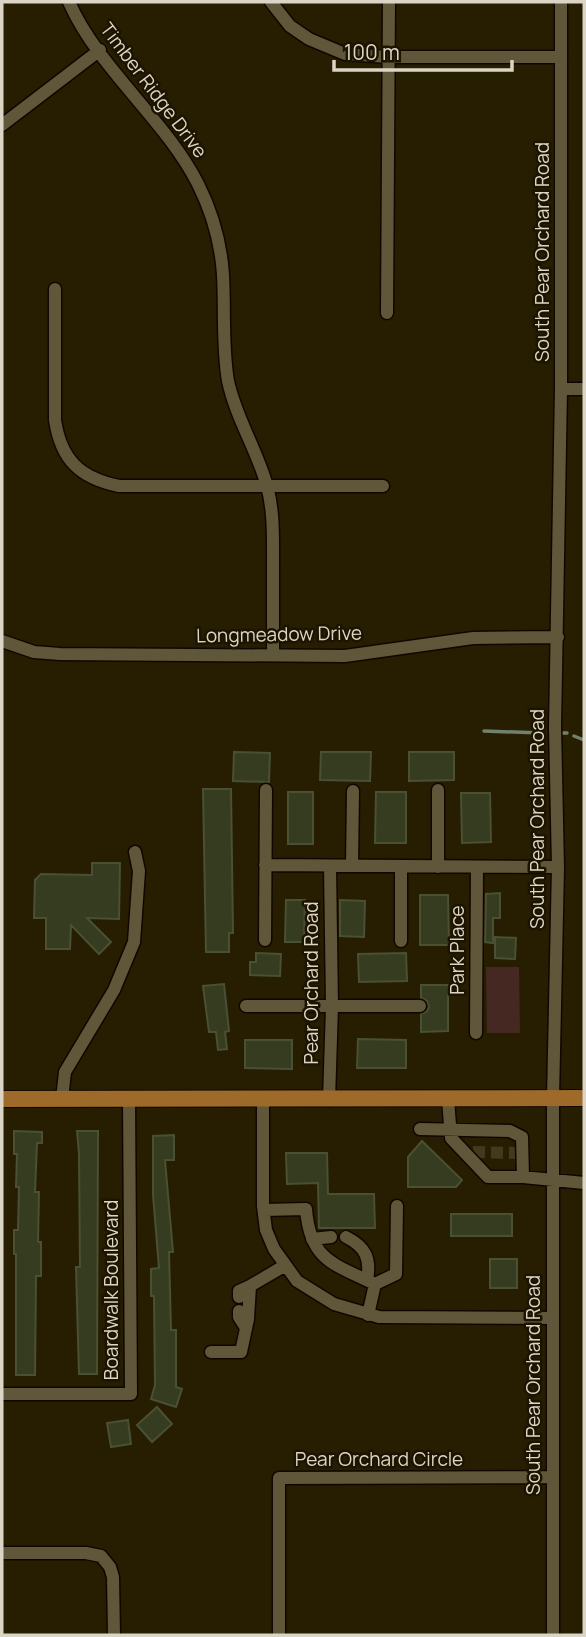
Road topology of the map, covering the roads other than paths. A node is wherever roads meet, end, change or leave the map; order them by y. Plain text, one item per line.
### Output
1 (69, 2) edge
2 (271, 2) edge
3 (389, 2) edge
4 (561, 2) edge
5 (100, 51) junction
6 (388, 57) junction
7 (561, 57) junction
8 (2, 125) edge
9 (55, 289) dead end
10 (387, 313) dead end
11 (561, 389) junction
12 (584, 389) edge
13 (383, 486) dead end
14 (267, 487) junction
15 (558, 637) junction
16 (2, 641) edge
17 (273, 655) junction
18 (266, 790) dead end
19 (438, 790) dead end
20 (352, 791) dead end
21 (135, 852) dead end
22 (265, 865) junction
23 (330, 866) junction
24 (352, 866) junction
25 (401, 866) junction
26 (438, 867) junction
27 (477, 867) junction
28 (558, 867) junction
29 (265, 940) dead end
30 (401, 941) dead end
31 (246, 1006) dead end
32 (332, 1006) junction
33 (420, 1006) dead end
34 (476, 1033) dead end
35 (2, 1098) edge
36 (553, 1098) junction
37 (584, 1098) edge
38 (62, 1099) junction
39 (129, 1099) junction
40 (263, 1099) junction
41 (448, 1099) junction
42 (329, 1100) junction
43 (420, 1129) dead end
44 (450, 1129) junction
45 (523, 1177) junction
46 (553, 1180) junction
47 (584, 1183) edge
48 (397, 1206) dead end
49 (264, 1210) junction
50 (331, 1237) dead end
51 (346, 1237) dead end
52 (312, 1239) junction
53 (284, 1266) junction
54 (371, 1282) junction
55 (250, 1286) junction
56 (239, 1297) dead end
57 (239, 1311) dead end
58 (368, 1315) junction
59 (553, 1318) junction
60 (246, 1328) junction
61 (211, 1352) dead end
62 (2, 1394) edge
63 (552, 1477) junction
64 (2, 1553) edge
65 (114, 1635) edge
66 (279, 1635) edge
67 (553, 1635) edge

1 - 5 street, Timber Ridge Drive
2 - 6 street
3 - 6 street
4 - 7 street, South Pear Orchard Road
5 - 8 street
5 - 14 street, Timber Ridge Drive
6 - 7 street
6 - 10 street
7 - 11 street, South Pear Orchard Road
9 - 14 street
11 - 12 street
11 - 15 street, South Pear Orchard Road
13 - 14 street
14 - 17 street, Timber Ridge Drive
15 - 17 street, Longmeadow Drive
15 - 28 street, South Pear Orchard Road
16 - 17 street, Longmeadow Drive
18 - 22 street
19 - 26 street
20 - 24 street
21 - 38 street
22 - 23 street
22 - 29 street
23 - 24 street
23 - 32 street, Pear Orchard Road
24 - 25 street
25 - 26 street
25 - 30 street
26 - 27 street
27 - 28 street
27 - 34 street, Park Place
28 - 36 street, South Pear Orchard Road
31 - 32 street, Park Place
32 - 33 street, Park Place
32 - 42 street, Pear Orchard Road
35 - 38 main road
36 - 37 main road
36 - 41 main road
36 - 46 street, South Pear Orchard Road
38 - 39 main road
39 - 40 main road
39 - 62 street, Boardwalk Boulevard
40 - 42 main road
40 - 49 street
41 - 42 main road
41 - 44 street
43 - 44 street
44 - 45 street
44 - 45 street
45 - 46 street
46 - 47 street
46 - 59 street, South Pear Orchard Road
48 - 54 street
49 - 52 street
49 - 53 street
50 - 52 street
51 - 54 street
52 - 54 street
53 - 55 street
53 - 58 street
54 - 58 street
55 - 56 street
55 - 60 street
57 - 60 street
58 - 59 street
59 - 63 street, South Pear Orchard Road
60 - 61 street
63 - 66 street, Pear Orchard Circle
63 - 67 street, South Pear Orchard Road
64 - 65 street

